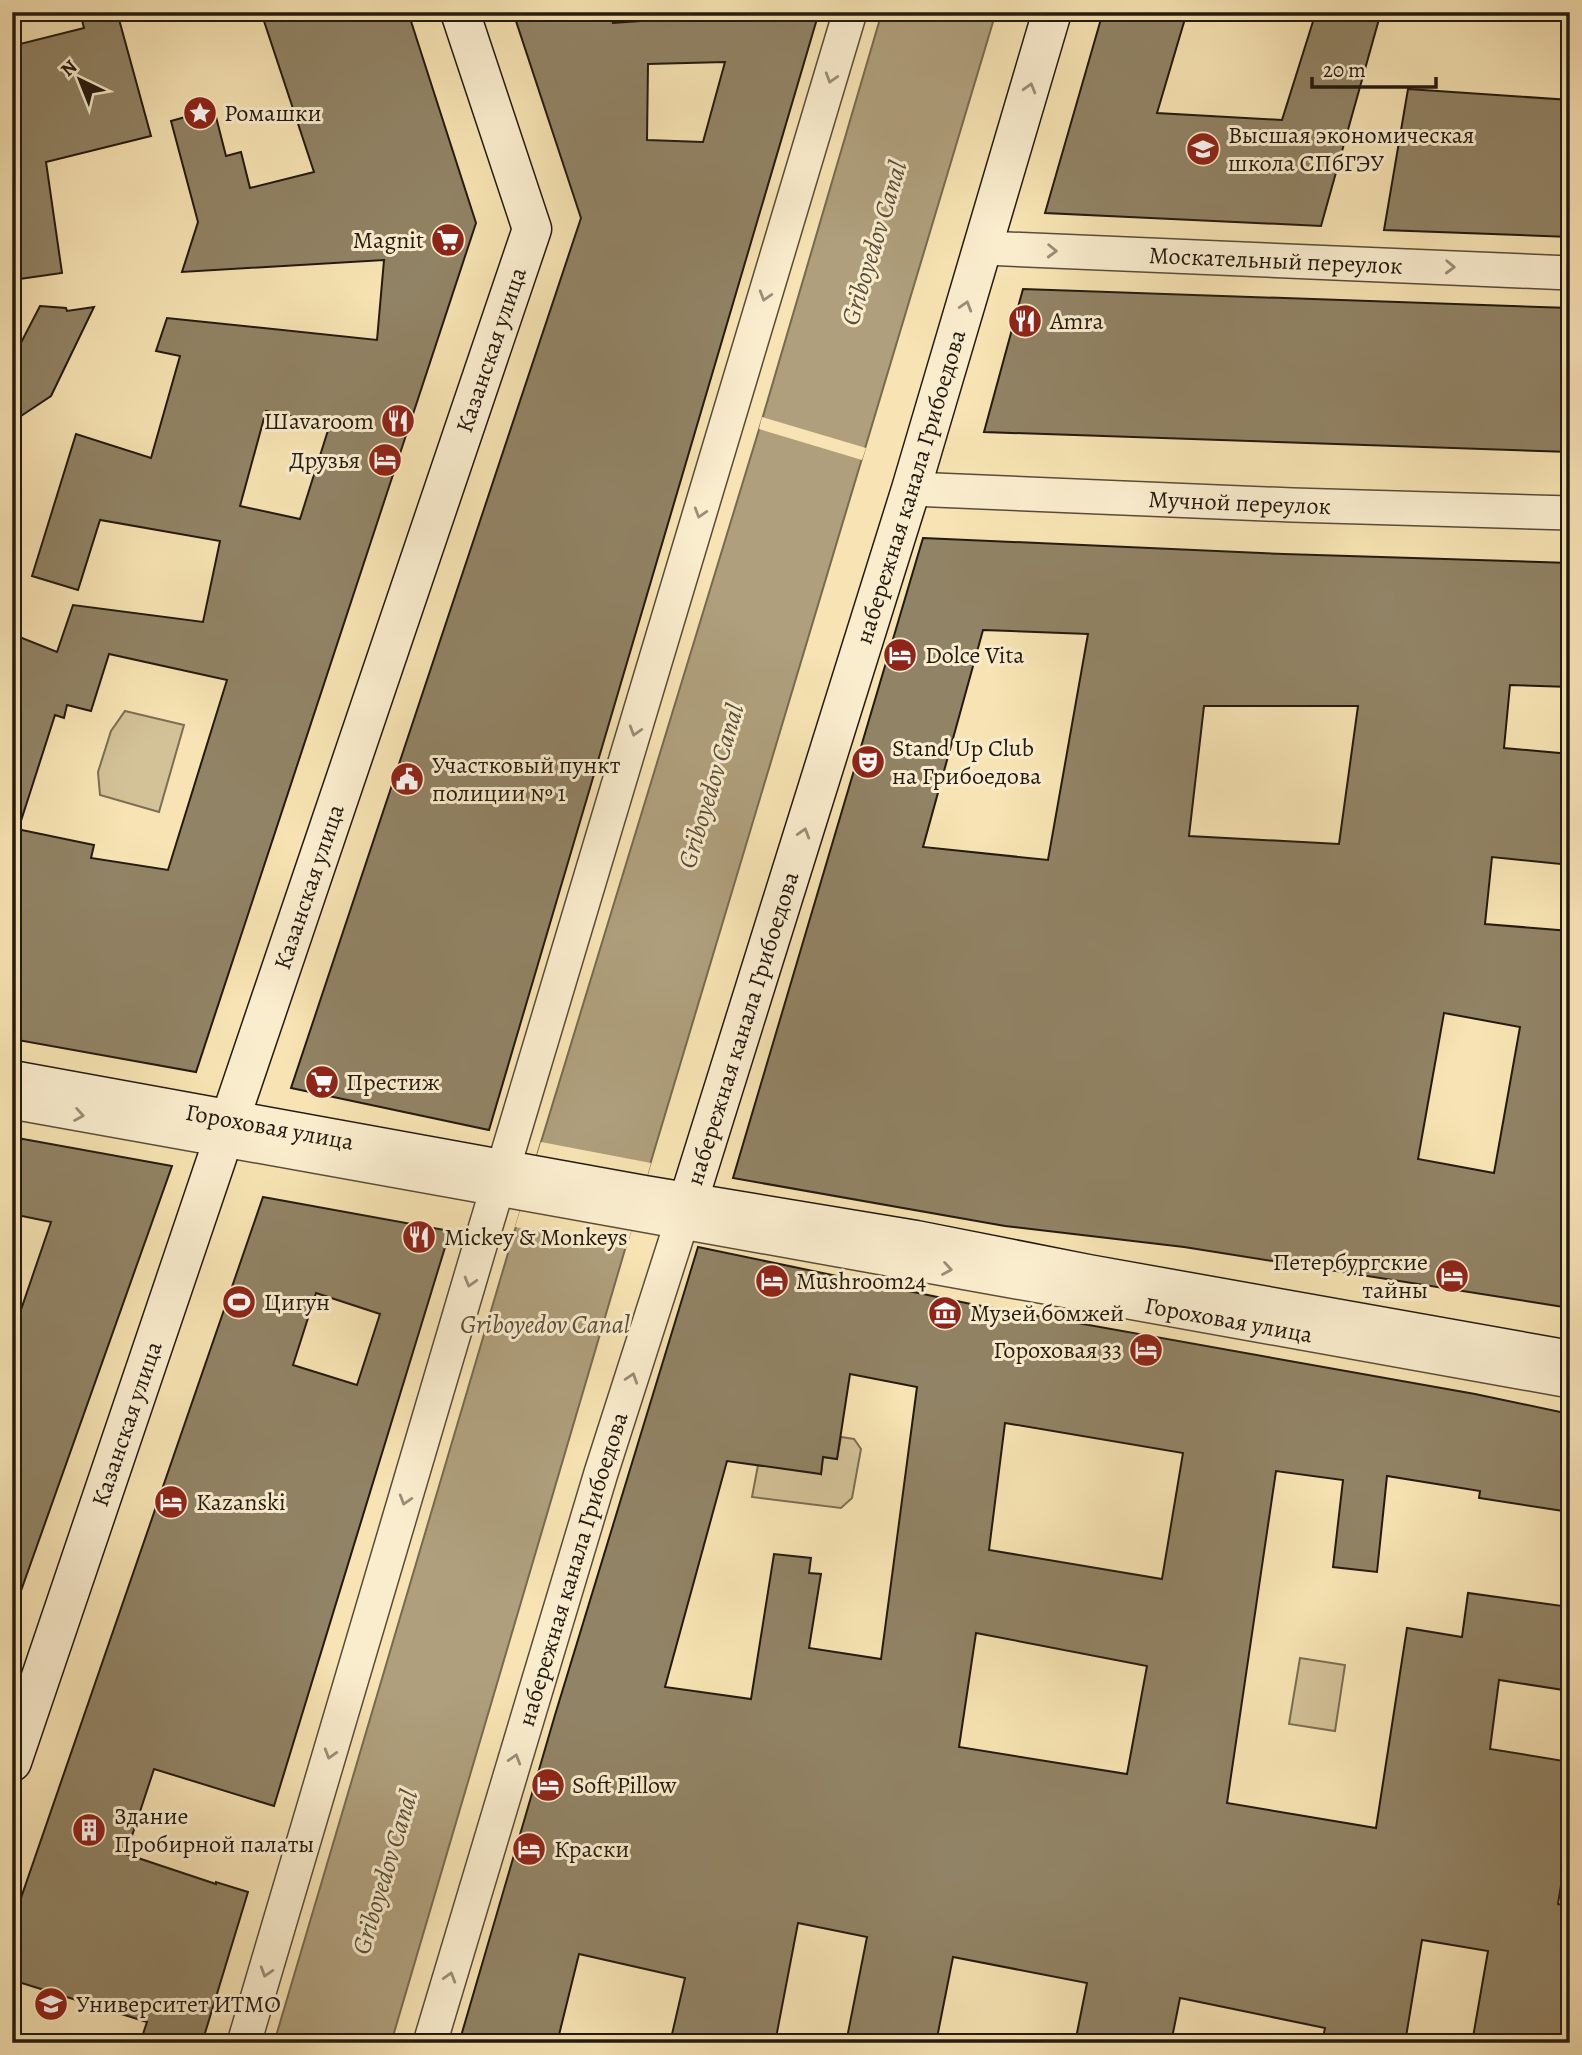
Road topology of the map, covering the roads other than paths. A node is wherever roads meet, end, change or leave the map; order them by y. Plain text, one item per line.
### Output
1 (460, 12) edge
2 (850, 12) edge
3 (1052, 12) edge
4 (984, 247) junction
5 (1570, 272) edge
6 (911, 489) junction
7 (1570, 513) edge
8 (12, 1080) edge
9 (12, 1102) edge
10 (226, 1130) junction
11 (514, 1182) junction
12 (685, 1212) junction
13 (1570, 1360) edge
14 (1570, 1381) edge
15 (12, 1762) edge
16 (244, 2043) edge
17 (430, 2043) edge

1 - 10 street, Казанская улица
2 -> 11 street
4 -> 3 street, набережная канала Грибоедова
4 -> 5 street, Москательный переулок
6 -> 4 street, набережная канала Грибоедова
6 - 7 street, Мучной переулок
12 -> 6 street, набережная канала Грибоедова
8 - 10 street, Гороховая улица
9 -> 10 street, Гороховая улица
10 - 11 street, Гороховая улица
10 - 15 street, Казанская улица
11 - 12 street, Гороховая улица
11 -> 16 street
12 - 13 street, Гороховая улица
12 -> 14 street, Гороховая улица
17 -> 12 street, набережная канала Грибоедова

